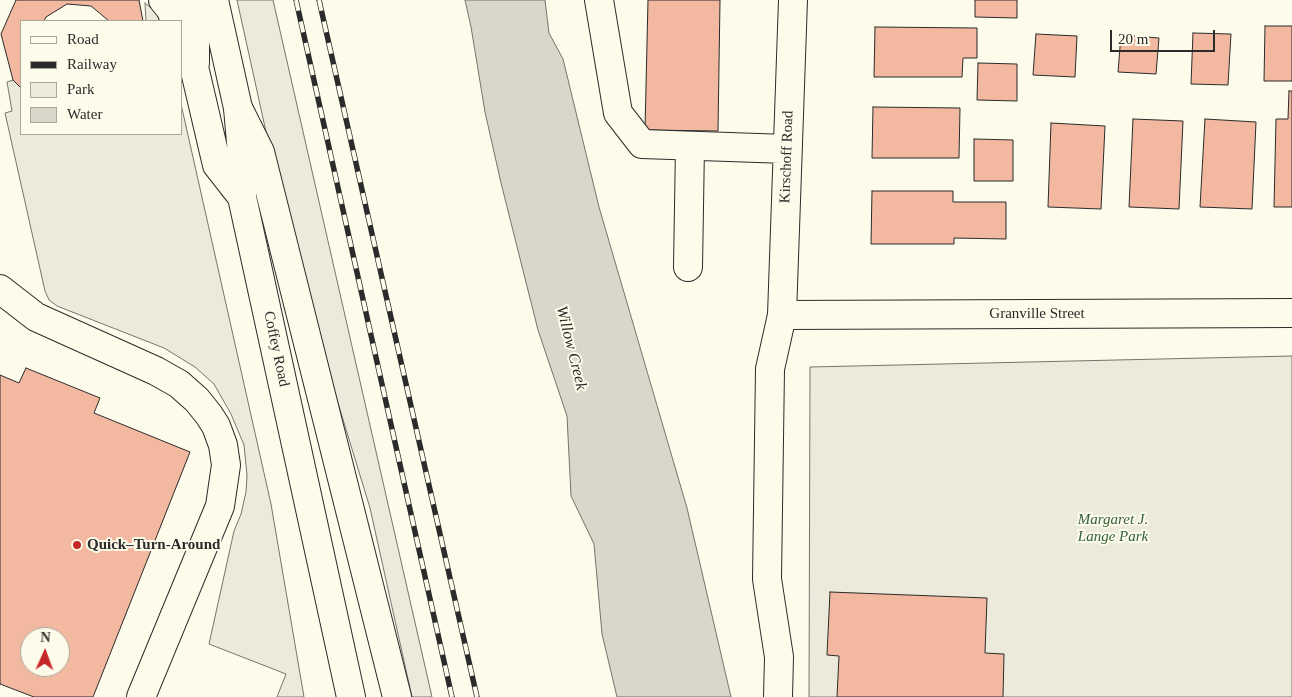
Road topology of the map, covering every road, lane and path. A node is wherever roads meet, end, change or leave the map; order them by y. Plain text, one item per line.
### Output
1 (163, 0) edge
2 (189, 0) edge
3 (214, 0) edge
4 (599, 0) edge
5 (793, 0) edge
6 (175, 20) edge
7 (182, 41) edge
8 (195, 71) junction
9 (238, 108) junction
10 (690, 146) junction
11 (787, 149) junction
12 (242, 196) junction
13 (688, 267) dead end
14 (0, 289) edge
15 (782, 314) junction
16 (1292, 314) edge
17 (140, 697) edge
18 (351, 697) edge
19 (397, 697) edge
20 (778, 697) edge

1 - 6 street
2 - 8 street
3 - 9 street, Coffey Road
4 - 10 street
5 - 11 street, Kirschoff Road
7 - 8 street
8 - 12 street
9 - 12 street, Coffey Road
9 - 19 street
10 - 11 street
10 - 13 street
11 - 15 street, Kirschoff Road
12 - 18 street, Coffey Road
14 - 17 street
15 - 16 street, Granville Street
15 - 20 street, Kirschoff Road

